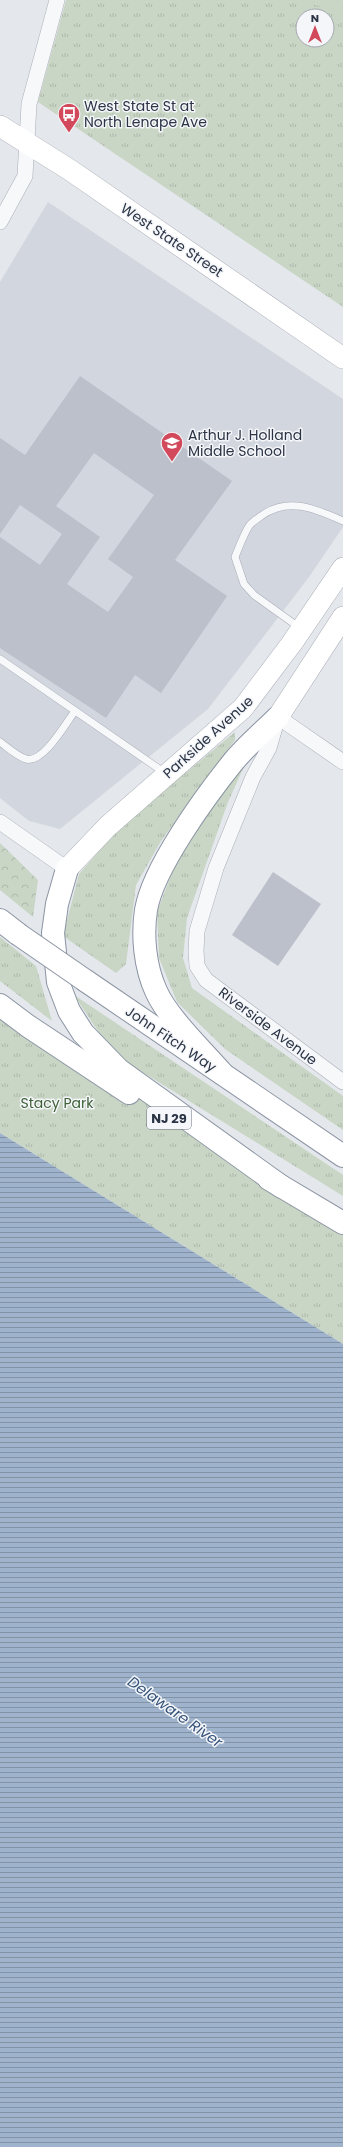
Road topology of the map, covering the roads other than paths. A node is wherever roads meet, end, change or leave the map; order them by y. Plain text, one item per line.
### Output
1 (56, 0) edge
2 (0, 126) edge
3 (28, 144) junction
4 (0, 222) edge
5 (343, 358) edge
6 (343, 521) edge
7 (343, 568) edge
8 (343, 617) edge
9 (302, 629) junction
10 (0, 659) edge
11 (75, 711) junction
12 (278, 717) junction
13 (0, 742) edge
14 (343, 762) edge
15 (167, 774) junction
16 (0, 822) edge
17 (67, 870) junction
18 (0, 920) edge
19 (0, 1005) edge
20 (222, 1073) junction
21 (343, 1082) edge
22 (343, 1156) edge
23 (282, 1187) junction
24 (343, 1223) edge

1 - 3 street
2 - 3 main road, West State Street
3 - 4 street
3 - 5 main road, West State Street
6 - 9 lane
7 - 9 main road, Parkside Avenue
8 - 12 main road
9 - 15 main road, Parkside Avenue
10 - 11 lane
11 - 13 lane
11 - 15 lane
12 - 14 street
12 - 20 highway
12 - 21 street, Riverside Avenue
15 - 17 main road, Parkside Avenue
16 - 17 street
17 - 23 highway
18 - 20 highway, John Fitch Way, bridge
19 - 23 highway, NJ 29
20 - 22 highway, John Fitch Way
23 - 24 highway, NJ 29

